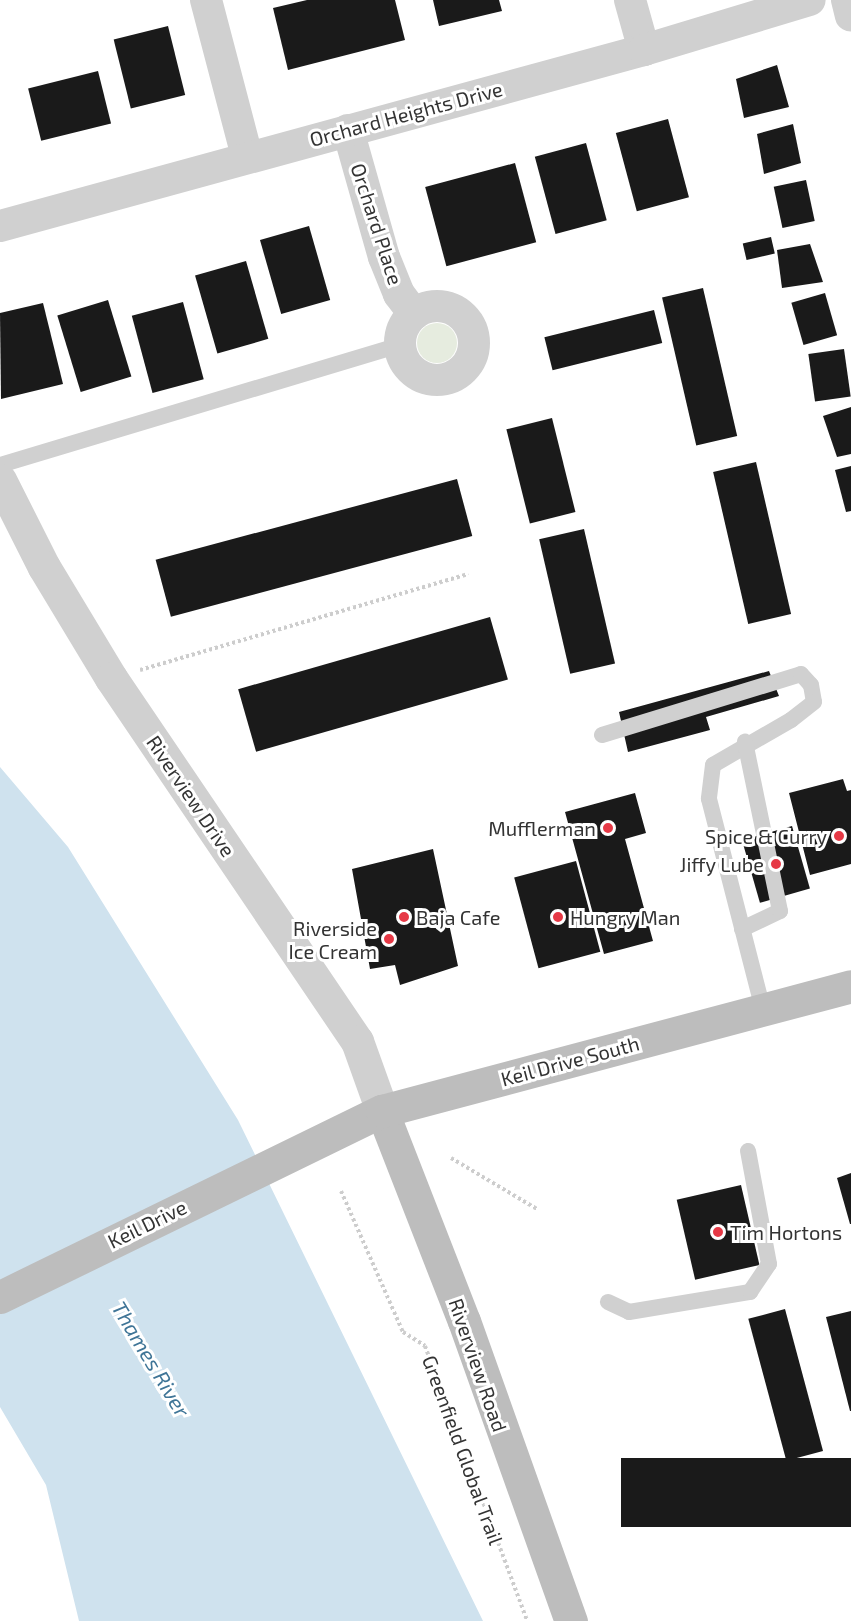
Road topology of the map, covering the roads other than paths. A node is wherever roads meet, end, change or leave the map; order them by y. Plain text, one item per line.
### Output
1 (206, 0) edge
2 (630, 0) edge
3 (810, 0) edge
4 (848, 0) edge
5 (851, 16) edge
6 (644, 51) junction
7 (348, 130) junction
8 (247, 156) junction
9 (0, 225) edge
10 (414, 314) junction
11 (400, 345) junction
12 (0, 465) edge
13 (0, 480) edge
14 (602, 735) dead end
15 (745, 742) junction
16 (742, 929) junction
17 (851, 986) edge
18 (764, 1009) junction
19 (382, 1111) junction
20 (748, 1150) dead end
21 (294, 1151) joint
22 (0, 1297) edge
23 (608, 1302) dead end
24 (571, 1621) edge

1 - 8 street
2 - 6 street
3 - 6 street, Orchard Heights Drive
4 - 5 street
6 - 7 street, Orchard Heights Drive
7 - 8 street, Orchard Heights Drive
7 - 10 street, Orchard Place
8 - 9 street, Orchard Heights Drive
10 - 11 street
10 - 11 street
11 - 12 lane
13 - 19 street, Riverview Drive
14 - 15 lane
15 - 16 lane
15 - 16 lane
16 - 18 lane
17 - 18 main road, Keil Drive South
18 - 19 main road, Keil Drive South
19 - 21 main road, Keil Drive South
19 - 24 main road, Riverview Road
20 - 23 lane
21 - 22 main road, Keil Drive

